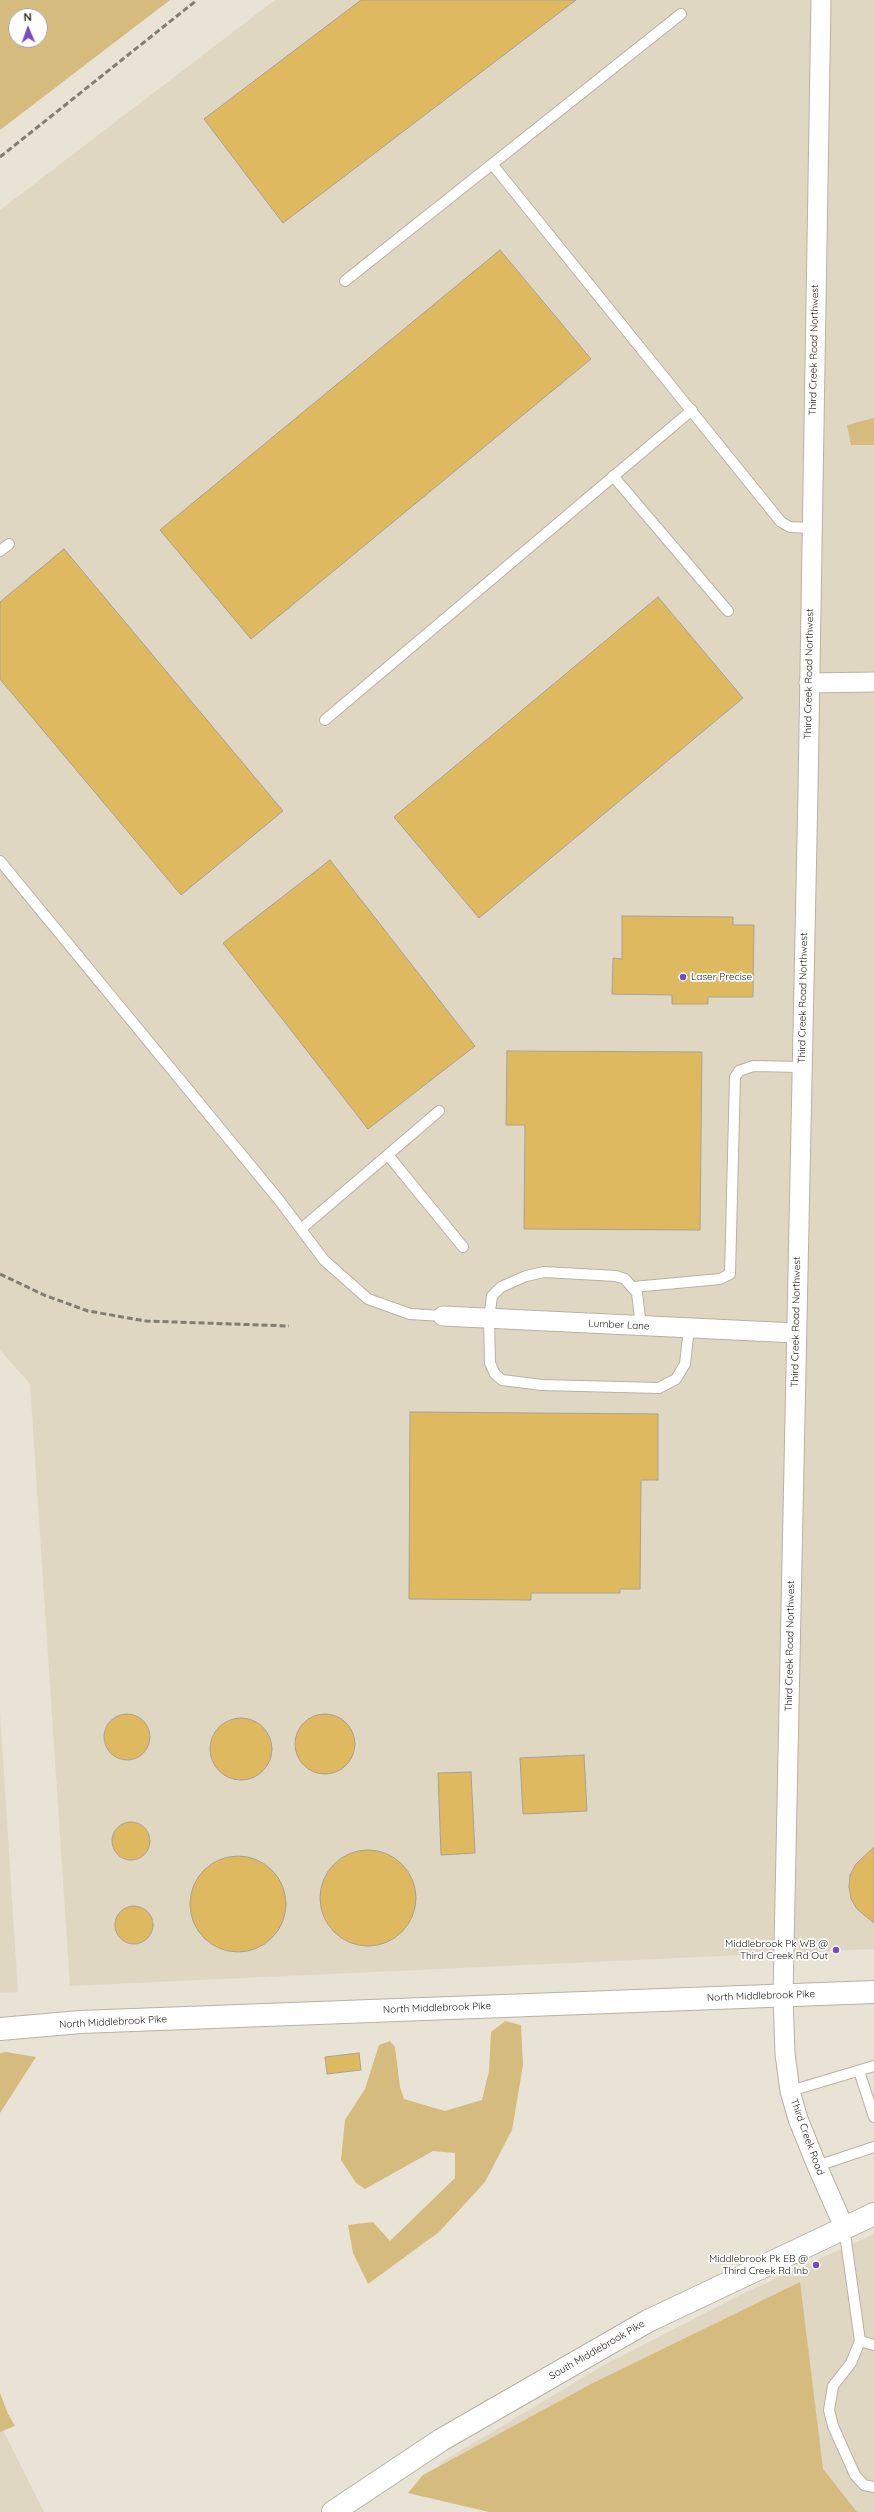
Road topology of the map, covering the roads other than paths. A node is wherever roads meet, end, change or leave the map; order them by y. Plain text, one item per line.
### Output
1 (821, 0) edge
2 (680, 14) dead end
3 (492, 164) junction
4 (345, 281) dead end
5 (692, 410) junction
6 (613, 476) junction
7 (811, 528) junction
8 (9, 544) dead end
9 (0, 552) edge
10 (728, 611) dead end
11 (874, 682) edge
12 (809, 683) junction
13 (325, 720) dead end
14 (0, 861) edge
15 (802, 1067) junction
16 (439, 1111) dead end
17 (388, 1155) junction
18 (301, 1229) junction
19 (463, 1247) dead end
20 (633, 1287) junction
21 (443, 1316) joint
22 (489, 1319) junction
23 (641, 1326) junction
24 (689, 1328) junction
25 (796, 1333) junction
26 (874, 1992) edge
27 (783, 1995) junction
28 (0, 2029) edge
29 (874, 2066) edge
30 (859, 2071) junction
31 (790, 2091) junction
32 (872, 2103) edge
33 (874, 2117) edge
34 (874, 2146) edge
35 (817, 2166) junction
36 (874, 2214) edge
37 (844, 2227) junction
38 (860, 2341) junction
39 (874, 2345) edge
40 (874, 2487) edge
41 (333, 2512) edge

1 - 7 street, Third Creek Road Northwest
2 - 3 lane
3 - 4 lane
3 - 5 lane
5 - 6 lane
5 - 7 lane
6 - 10 lane
6 - 13 lane
7 - 12 street, Third Creek Road Northwest
8 - 9 lane
11 - 12 street
12 - 15 street, Third Creek Road Northwest
14 - 18 lane
15 - 20 lane
15 - 25 street, Third Creek Road Northwest
16 - 17 lane
17 - 18 lane
17 - 19 lane
18 - 21 lane
20 - 22 lane
20 - 23 lane
21 - 22 street, Lumber Lane
22 - 23 street, Lumber Lane
22 - 24 lane
23 - 24 street, Lumber Lane
24 - 25 street, Lumber Lane
25 - 27 street, Third Creek Road Northwest
26 - 27 main road, North Middlebrook Pike
27 - 28 main road, North Middlebrook Pike
27 - 31 street, Third Creek Road
29 - 30 lane
30 - 31 lane
30 - 32 lane
31 - 35 street, Third Creek Road
32 - 33 lane
34 - 35 lane
35 - 37 street, Third Creek Road
36 - 37 main road, South Middlebrook Pike
37 - 38 lane
37 - 41 main road, South Middlebrook Pike
38 - 39 lane
38 - 40 lane

